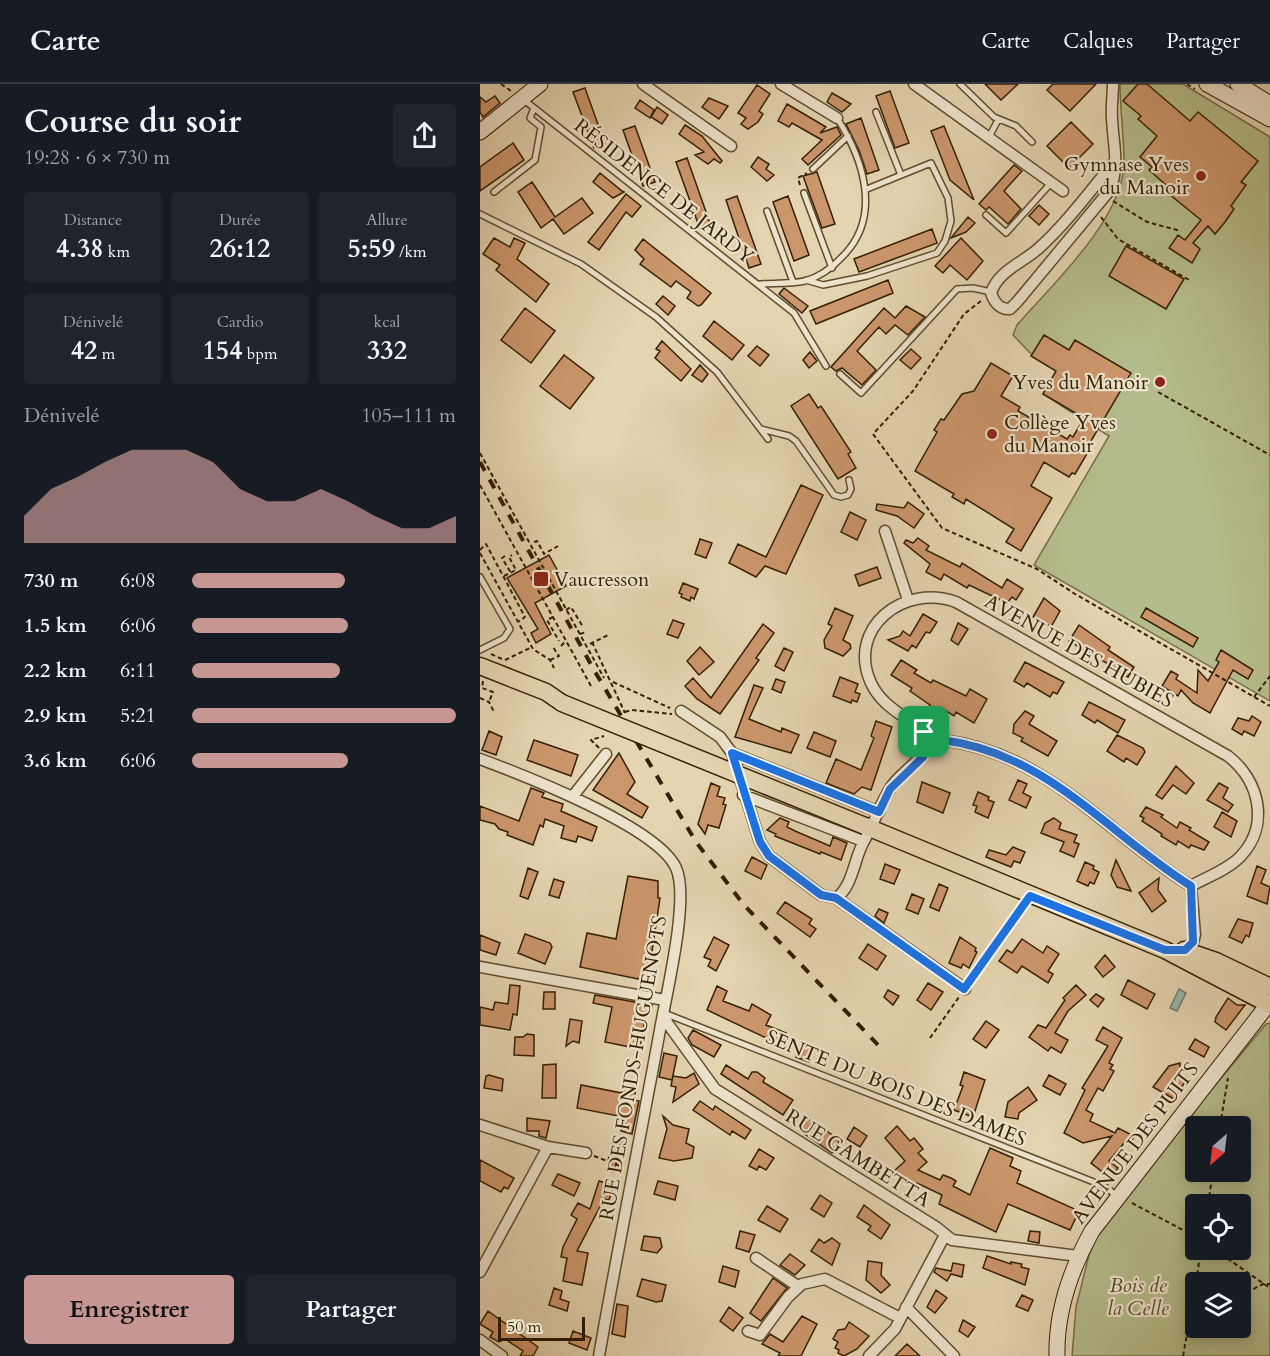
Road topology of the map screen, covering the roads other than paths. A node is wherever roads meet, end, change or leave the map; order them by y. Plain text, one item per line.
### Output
1 (540, 84) edge
2 (643, 84) edge
3 (781, 84) edge
4 (914, 84) edge
5 (960, 84) edge
6 (1113, 84) edge
7 (1207, 84) edge
8 (1238, 84) edge
9 (529, 103) junction
10 (1270, 104) edge
11 (876, 112) dead end
12 (837, 118) joint
13 (1270, 119) edge
14 (998, 120) junction
15 (480, 132) edge
16 (848, 136) junction
17 (988, 137) junction
18 (1032, 142) dead end
19 (731, 146) dead end
20 (1115, 161) junction
21 (813, 169) road end
22 (901, 176) junction
23 (1052, 183) junction
24 (867, 189) junction
25 (1063, 191) dead end
26 (494, 192) dead end
27 (804, 193) road end
28 (767, 211) dead end
29 (480, 214) edge
30 (986, 215) dead end
31 (832, 268) junction
32 (806, 280) junction
33 (794, 282) junction
34 (759, 284) junction
35 (991, 292) junction
36 (826, 366) dead end
37 (840, 374) dead end
38 (760, 429) junction
39 (768, 439) dead end
40 (849, 480) dead end
41 (885, 531) dead end
42 (480, 577) edge
43 (908, 600) junction
44 (480, 650) edge
45 (486, 660) edge
46 (481, 682) edge
47 (562, 703) junction
48 (679, 713) road end
49 (924, 732) junction
50 (942, 740) junction
51 (928, 745) junction
52 (732, 753) junction
53 (606, 754) road end
54 (480, 759) edge
55 (743, 795) junction
56 (573, 796) junction
57 (879, 812) junction
58 (867, 832) junction
59 (1191, 886) junction
60 (836, 898) junction
61 (1165, 950) junction
62 (1185, 950) junction
63 (480, 967) edge
64 (1270, 987) edge
65 (964, 989) road end
66 (665, 1000) junction
67 (1270, 1004) edge
68 (663, 1012) junction
69 (480, 1125) edge
70 (548, 1147) junction
71 (586, 1153) road end
72 (1117, 1196) junction
73 (945, 1235) junction
74 (1078, 1256) junction
75 (756, 1258) dead end
76 (480, 1272) edge
77 (799, 1287) junction
78 (906, 1307) junction
79 (900, 1318) junction
80 (748, 1331) dead end
81 (480, 1340) edge
82 (502, 1356) edge
83 (599, 1356) edge
84 (869, 1356) edge
85 (954, 1356) edge
86 (1057, 1356) edge

1 - 9 street
2 - 19 street
3 - 12 street
4 - 17 street
5 - 14 lane
6 - 20 street
7 - 13 street
8 - 10 street
9 - 15 street
9 - 26 lane
9 - 34 lane, RÉSIDENCE DE JARDY
11 - 22 lane
12 - 16 lane, RÉSIDENCE DE JARDY
14 - 17 lane
14 - 18 lane
16 - 21 lane
16 - 24 lane, RÉSIDENCE DE JARDY
17 - 23 street
20 - 35 street
20 - 35 street
22 - 24 lane, RÉSIDENCE DE JARDY
22 - 32 lane, RÉSIDENCE DE JARDY
23 - 25 street
23 - 30 lane
24 - 31 lane, RÉSIDENCE DE JARDY
27 - 31 lane
28 - 33 lane, RÉSIDENCE DE JARDY
29 - 38 lane
31 - 32 lane, RÉSIDENCE DE JARDY
32 - 33 lane, RÉSIDENCE DE JARDY
33 - 34 lane, RÉSIDENCE DE JARDY
34 - 36 lane, RÉSIDENCE DE JARDY
35 - 37 lane
38 - 39 lane
38 - 40 lane
41 - 43 street
42 - 44 lane
43 - 49 street, AVENUE DES HUBIES
43 - 59 street, AVENUE DES HUBIES
45 - 47 main road
46 - 47 main road
47 - 58 main road, bridge
48 - 52 street
49 - 50 street
49 - 51 street
50 - 51 street
50 - 59 street
51 - 57 street
52 - 55 street
52 - 57 street
53 - 56 street
54 - 56 street, RUE DES FONDS-HUGUENOTS
55 - 58 street
55 - 60 street
56 - 66 street, RUE DES FONDS-HUGUENOTS
57 - 58 street
58 - 60 street
58 - 61 main road
59 - 62 street
60 - 65 street
61 - 62 main road
61 - 67 main road
62 - 64 main road
63 - 66 street
66 - 68 street, RUE DES FONDS-HUGUENOTS
67 - 72 street, AVENUE DES PUITS
68 - 72 lane, SENTE DU BOIS DES DAMES
68 - 73 street, RUE GAMBETTA
68 - 83 street, RUE DES FONDS-HUGUENOTS
69 - 70 street
70 - 71 street
70 - 76 street
72 - 74 street, AVENUE DES PUITS
73 - 74 street, RUE GAMBETTA
73 - 78 street
74 - 86 street, AVENUE DES PUITS
75 - 77 street
77 - 79 street
77 - 80 street
78 - 79 street
78 - 85 street
79 - 84 street
81 - 82 street

